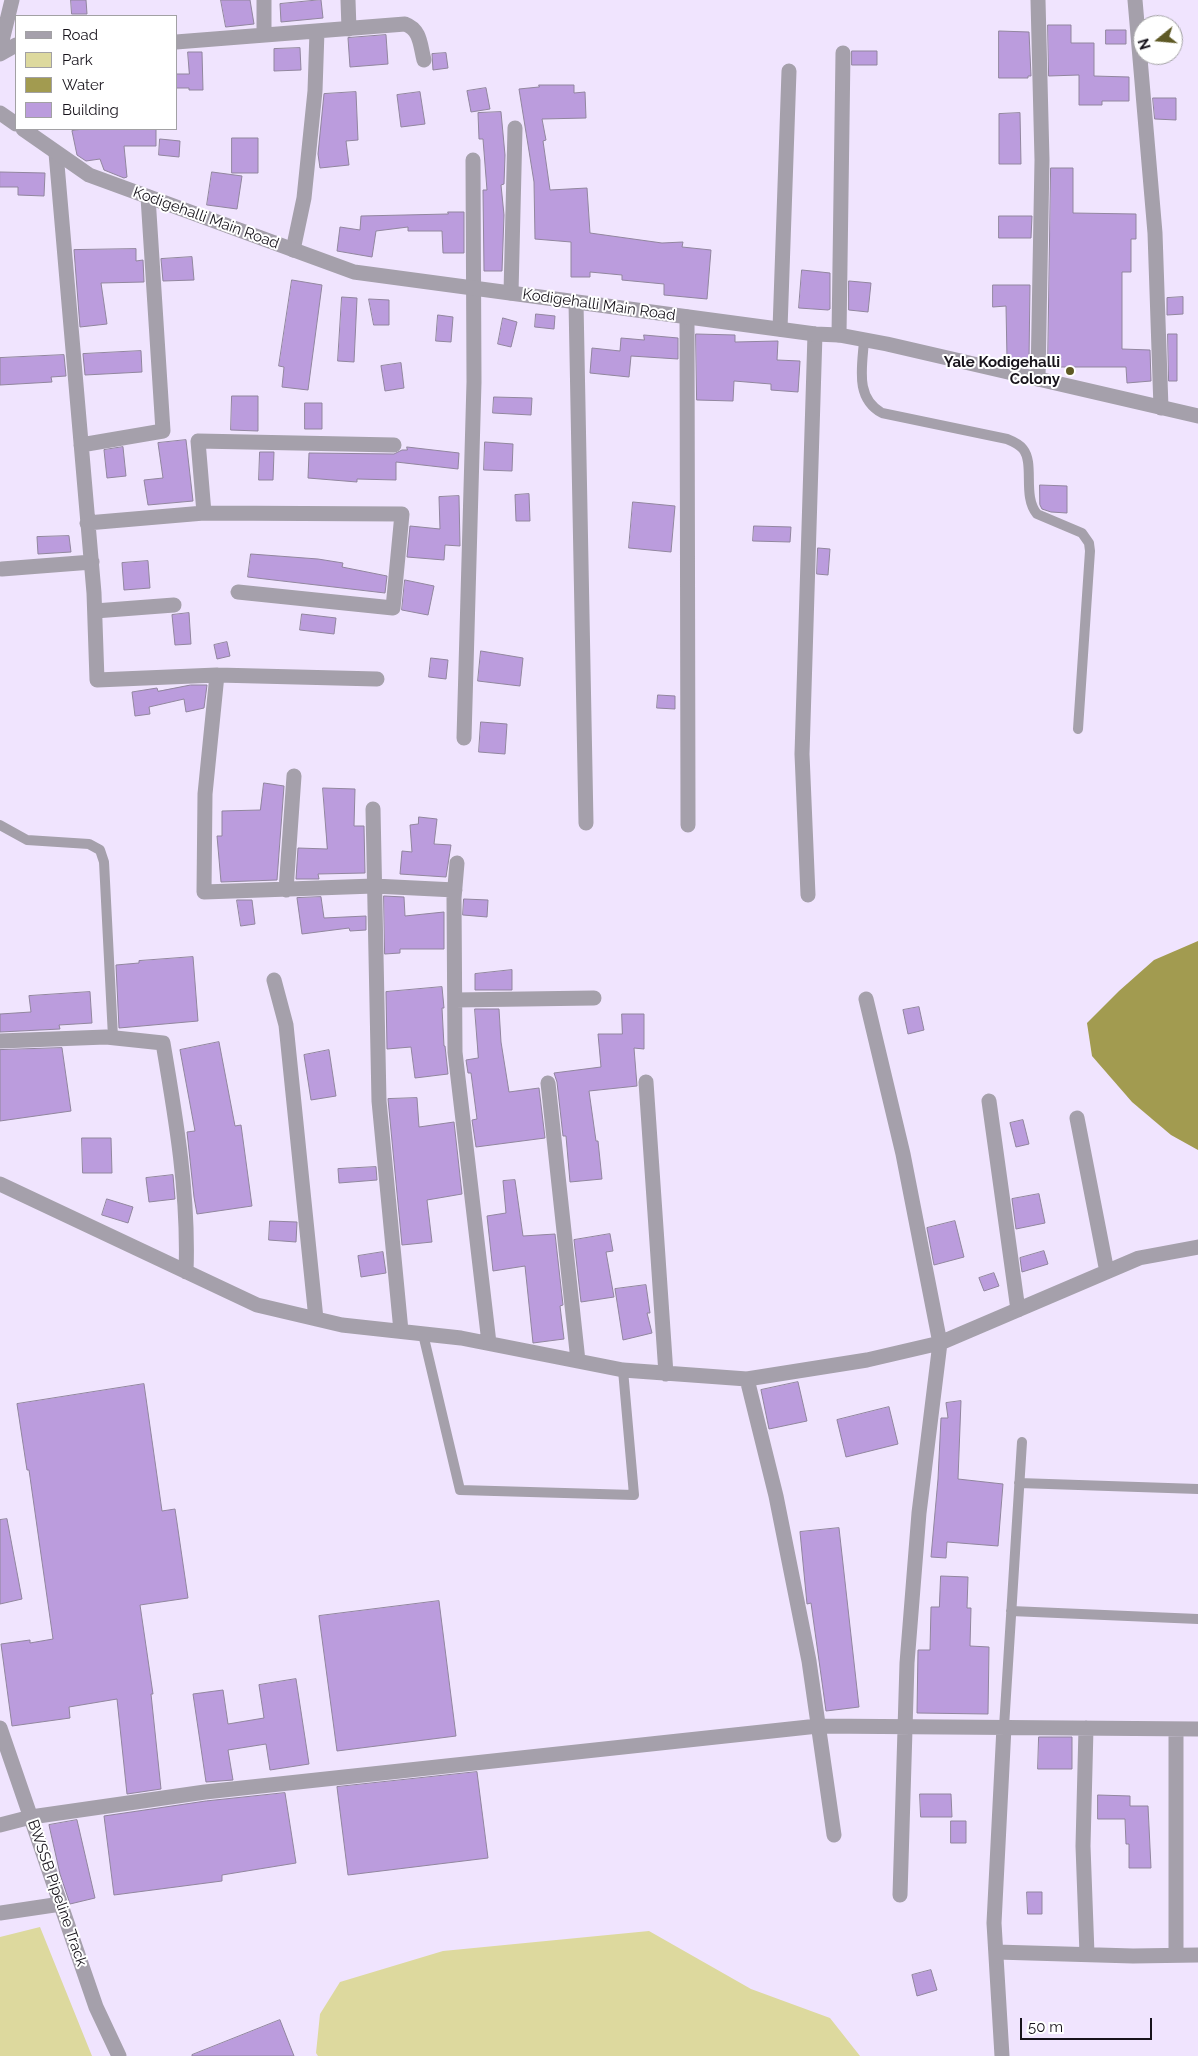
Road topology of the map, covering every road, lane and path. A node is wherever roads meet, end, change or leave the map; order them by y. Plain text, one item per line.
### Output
1 (12, 0) edge
2 (264, 0) edge
3 (348, 0) edge
4 (1038, 0) edge
5 (1135, 0) edge
6 (349, 29) junction
7 (317, 31) junction
8 (264, 35) junction
9 (178, 42) edge
10 (15, 46) edge
11 (0, 48) edge
12 (843, 53) dead end
13 (0, 54) edge
14 (424, 60) dead end
15 (789, 71) dead end
16 (0, 113) edge
17 (15, 123) edge
18 (515, 128) dead end
19 (24, 130) edge
20 (56, 152) junction
21 (473, 160) dead end
22 (148, 197) junction
23 (293, 250) junction
24 (474, 288) junction
25 (511, 293) junction
26 (576, 302) junction
27 (687, 317) junction
28 (780, 329) junction
29 (815, 334) junction
30 (839, 335) junction
31 (864, 341) junction
32 (1038, 379) junction
33 (1161, 408) junction
34 (1198, 416) edge
35 (81, 445) junction
36 (394, 445) dead end
37 (204, 513) junction
38 (87, 523) junction
39 (92, 562) junction
40 (2, 569) dead end
41 (238, 592) dead end
42 (174, 605) dead end
43 (95, 611) junction
44 (217, 676) junction
45 (377, 679) dead end
46 (1078, 729) dead end
47 (464, 738) dead end
48 (294, 776) dead end
49 (373, 808) dead end
50 (586, 823) dead end
51 (0, 825) edge
52 (688, 825) dead end
53 (457, 863) dead end
54 (374, 886) junction
55 (286, 890) junction
56 (455, 890) junction
57 (808, 895) dead end
58 (274, 980) dead end
59 (594, 998) dead end
60 (866, 999) dead end
61 (455, 1000) junction
62 (112, 1037) junction
63 (0, 1041) edge
64 (646, 1082) dead end
65 (548, 1083) dead end
66 (989, 1101) dead end
67 (1077, 1118) dead end
68 (0, 1184) edge
69 (1198, 1248) edge
70 (186, 1272) junction
71 (1108, 1272) junction
72 (1018, 1310) junction
73 (316, 1319) junction
74 (401, 1331) junction
75 (424, 1334) junction
76 (940, 1342) junction
77 (489, 1343) junction
78 (578, 1361) junction
79 (623, 1370) junction
80 (666, 1374) junction
81 (747, 1379) junction
82 (1022, 1442) dead end
83 (1020, 1482) junction
84 (1198, 1488) edge
85 (1011, 1611) junction
86 (1198, 1620) edge
87 (818, 1726) junction
88 (905, 1726) junction
89 (1004, 1727) junction
90 (1086, 1728) junction
91 (1176, 1729) junction
92 (1198, 1729) edge
93 (1, 1732) edge
94 (31, 1817) junction
95 (0, 1825) edge
96 (834, 1835) dead end
97 (900, 1895) dead end
98 (61, 1904) junction
99 (0, 1913) edge
100 (996, 1952) junction
101 (1087, 1954) junction
102 (1176, 1955) junction
103 (1198, 1955) edge
104 (119, 2056) edge
105 (1002, 2056) edge

1 - 11 street
2 - 8 street
3 - 6 street
4 - 32 street
5 - 33 street
6 - 7 street
6 - 14 street
7 - 8 street
7 - 23 street
8 - 9 street
10 - 13 street
12 - 30 street
15 - 28 street
16 - 17 street
18 - 25 street
19 - 20 street, Kodigehalli Main Road
20 - 22 street, Kodigehalli Main Road
20 - 35 street
21 - 24 street
22 - 23 street, Kodigehalli Main Road
22 - 35 street
23 - 24 street, Kodigehalli Main Road
24 - 25 street, Kodigehalli Main Road
24 - 47 street
25 - 26 street, Kodigehalli Main Road
26 - 27 street, Kodigehalli Main Road
26 - 50 street
27 - 28 street, Kodigehalli Main Road
27 - 52 street
28 - 29 street, Kodigehalli Main Road
29 - 30 street, Kodigehalli Main Road
29 - 57 street
30 - 31 street, Kodigehalli Main Road
31 - 32 street, Kodigehalli Main Road
31 - 46 lane
32 - 33 street, Kodigehalli Main Road
33 - 34 street, Kodigehalli Main Road
35 - 38 street
36 - 37 street
37 - 38 street
37 - 41 street
38 - 39 street
39 - 40 street
39 - 43 street
42 - 43 street
43 - 44 street
44 - 45 street
44 - 55 street
48 - 55 street
49 - 54 street
51 - 62 lane
53 - 56 street
54 - 55 street
54 - 56 street
54 - 74 street
56 - 61 street
58 - 73 street
59 - 61 street
60 - 76 street
61 - 77 street
62 - 63 street
62 - 70 street
64 - 80 street
65 - 78 street
66 - 72 street
67 - 71 street
68 - 70 street
69 - 71 street
70 - 73 street
71 - 72 street
72 - 76 street
73 - 74 street
74 - 75 street
75 - 77 street
75 - 79 lane
76 - 81 street
76 - 88 street
77 - 78 street
78 - 79 street
79 - 80 street
80 - 81 street
81 - 87 street
82 - 83 lane
83 - 84 lane
83 - 85 lane
85 - 86 lane
85 - 89 lane
87 - 88 street
87 - 94 street
87 - 96 street
88 - 89 street
88 - 97 street
89 - 90 street
89 - 100 street
90 - 91 street
90 - 101 street
91 - 92 street
91 - 102 street
93 - 94 street, BWSSB Pipeline Track
94 - 95 street
94 - 98 street, BWSSB Pipeline Track
98 - 99 street
98 - 104 street, BWSSB Pipeline Track
100 - 101 street
100 - 105 street
101 - 102 street
102 - 103 street

